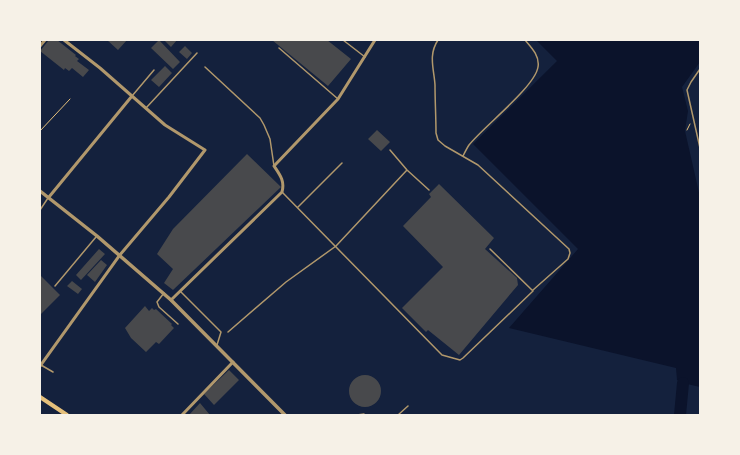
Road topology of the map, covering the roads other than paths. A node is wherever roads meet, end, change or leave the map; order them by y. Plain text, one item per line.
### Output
1 (45, 40) edge
2 (64, 40) edge
3 (343, 40) edge
4 (375, 40) edge
5 (438, 40) edge
6 (525, 40) edge
7 (40, 46) edge
8 (279, 48) dead end
9 (197, 53) dead end
10 (365, 57) junction
11 (204, 67) dead end
12 (700, 69) edge
13 (154, 70) dead end
14 (132, 96) junction
15 (338, 99) junction
16 (146, 108) junction
17 (700, 148) edge
18 (390, 150) dead end
19 (463, 156) junction
20 (342, 163) dead end
21 (274, 166) junction
22 (407, 170) junction
23 (429, 190) dead end
24 (40, 191) edge
25 (282, 192) junction
26 (49, 197) junction
27 (298, 208) junction
28 (40, 210) edge
29 (97, 236) junction
30 (336, 246) junction
31 (490, 249) dead end
32 (119, 256) junction
33 (55, 286) dead end
34 (180, 291) junction
35 (533, 291) junction
36 (164, 294) junction
37 (171, 300) junction
38 (178, 324) dead end
39 (228, 332) dead end
40 (217, 345) junction
41 (234, 362) junction
42 (40, 365) edge
43 (53, 372) dead end
44 (40, 397) edge
45 (408, 406) dead end
46 (364, 414) dead end
47 (67, 415) edge
48 (182, 415) edge
49 (285, 415) edge
50 (357, 415) edge
51 (398, 415) edge

1 - 7 street
2 - 14 street
3 - 10 lane
4 - 10 street
5 - 19 lane
6 - 19 lane
8 - 15 lane
9 - 16 lane
10 - 15 street
11 - 21 lane
12 - 17 lane
13 - 14 lane
14 - 16 street
14 - 26 street
15 - 21 street
16 - 32 street
18 - 22 lane
19 - 35 lane
20 - 27 lane
21 - 25 street
22 - 23 lane
22 - 30 lane
24 - 26 street
25 - 27 lane
25 - 34 street
26 - 28 lane
26 - 29 street
27 - 30 lane
29 - 32 street
29 - 33 lane
30 - 35 lane
30 - 39 lane
31 - 35 lane
32 - 36 street
32 - 42 street
34 - 37 street
34 - 40 lane
36 - 37 street
36 - 38 lane
37 - 40 street
40 - 41 street
41 - 48 street
41 - 49 street
42 - 43 lane
44 - 47 main road
45 - 51 lane
46 - 50 lane

